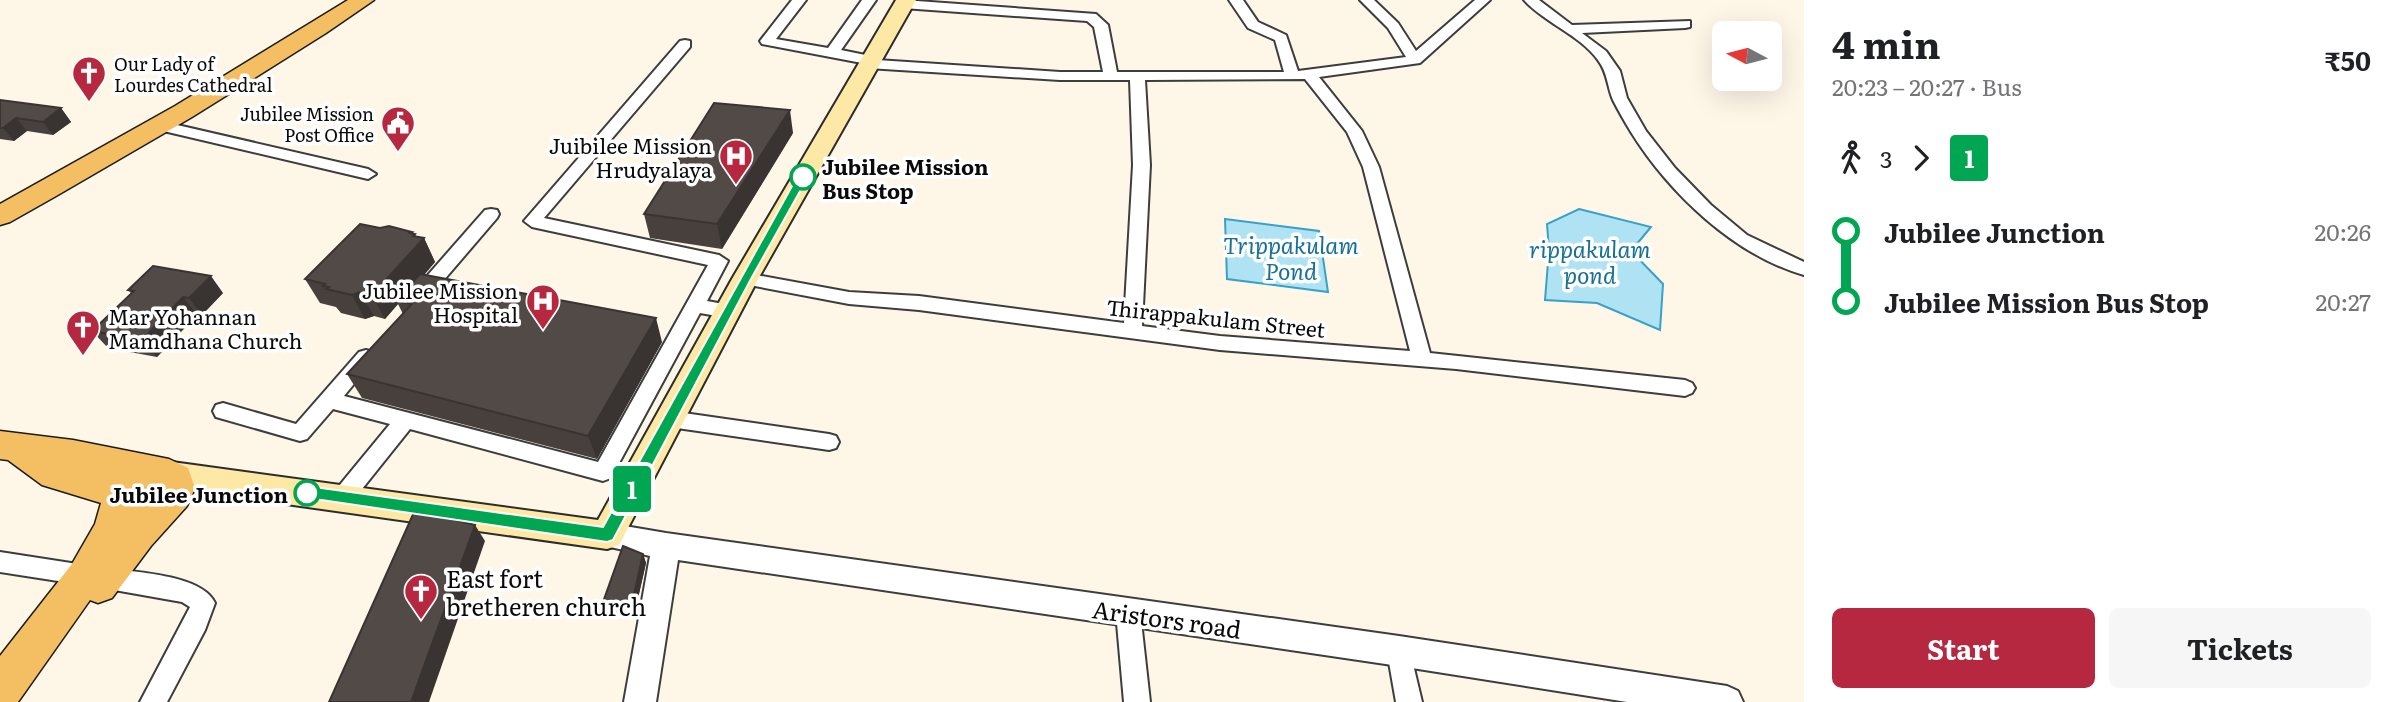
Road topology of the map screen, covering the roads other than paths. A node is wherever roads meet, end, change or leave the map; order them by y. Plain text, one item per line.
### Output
1 (363, 0) edge
2 (799, 0) edge
3 (869, 0) edge
4 (1236, 0) edge
5 (1367, 0) edge
6 (1483, 0) edge
7 (1531, 0) edge
8 (905, 2) edge
9 (1685, 24) dead end
10 (1571, 29) junction
11 (685, 44) dead end
12 (832, 53) junction
13 (1415, 60) junction
14 (869, 62) junction
15 (1300, 75) junction
16 (1111, 76) junction
17 (1137, 76) junction
18 (160, 126) junction
19 (368, 174) dead end
20 (491, 214) dead end
21 (0, 216) edge
22 (1804, 269) edge
23 (745, 279) junction
24 (695, 306) junction
25 (411, 307) edge
26 (728, 311) junction
27 (1132, 330) junction
28 (377, 345) edge
29 (1422, 359) junction
30 (1685, 388) dead end
31 (329, 400) junction
32 (223, 411) dead end
33 (670, 419) junction
34 (405, 421) junction
35 (829, 442) dead end
36 (5, 451) edge
37 (168, 487) junction
38 (342, 498) junction
39 (120, 502) junction
40 (607, 535) junction
41 (666, 546) junction
42 (0, 562) edge
43 (94, 577) junction
44 (1128, 612) junction
45 (1399, 651) junction
46 (0, 693) edge
47 (19, 702) edge
48 (153, 702) edge
49 (640, 702) edge
50 (1137, 702) edge
51 (1409, 702) edge
52 (1727, 702) edge

1 - 18 main road
2 - 12 street
3 - 12 street
4 - 15 street
5 - 13 street
6 - 13 street
7 - 10 street
8 - 14 main road
8 - 16 street
9 - 10 street
10 - 22 street
11 - 24 street
12 - 14 street
13 - 15 street
14 - 16 street
14 - 23 main road
15 - 17 street
15 - 29 street
16 - 17 street
17 - 27 street
18 - 19 street
18 - 21 main road
20 - 25 street
23 - 26 main road
23 - 27 street, Thirappakulam Street
24 - 26 street
24 - 34 street
26 - 33 main road
27 - 29 street, Thirappakulam Street
28 - 31 street
29 - 30 street, Thirappakulam Street
31 - 32 street
31 - 34 street
33 - 35 street
33 - 40 main road
34 - 38 street
36 - 37 main road
36 - 39 main road
37 - 38 main road
37 - 39 main road
37 - 43 main road
38 - 40 main road
39 - 43 main road
40 - 41 street, Aristors road
41 - 44 street, Aristors road
41 - 49 street
42 - 43 street
43 - 46 main road
43 - 47 main road
43 - 48 street
44 - 45 street, Aristors road
44 - 50 street
45 - 51 street
45 - 52 street, Aristors road

